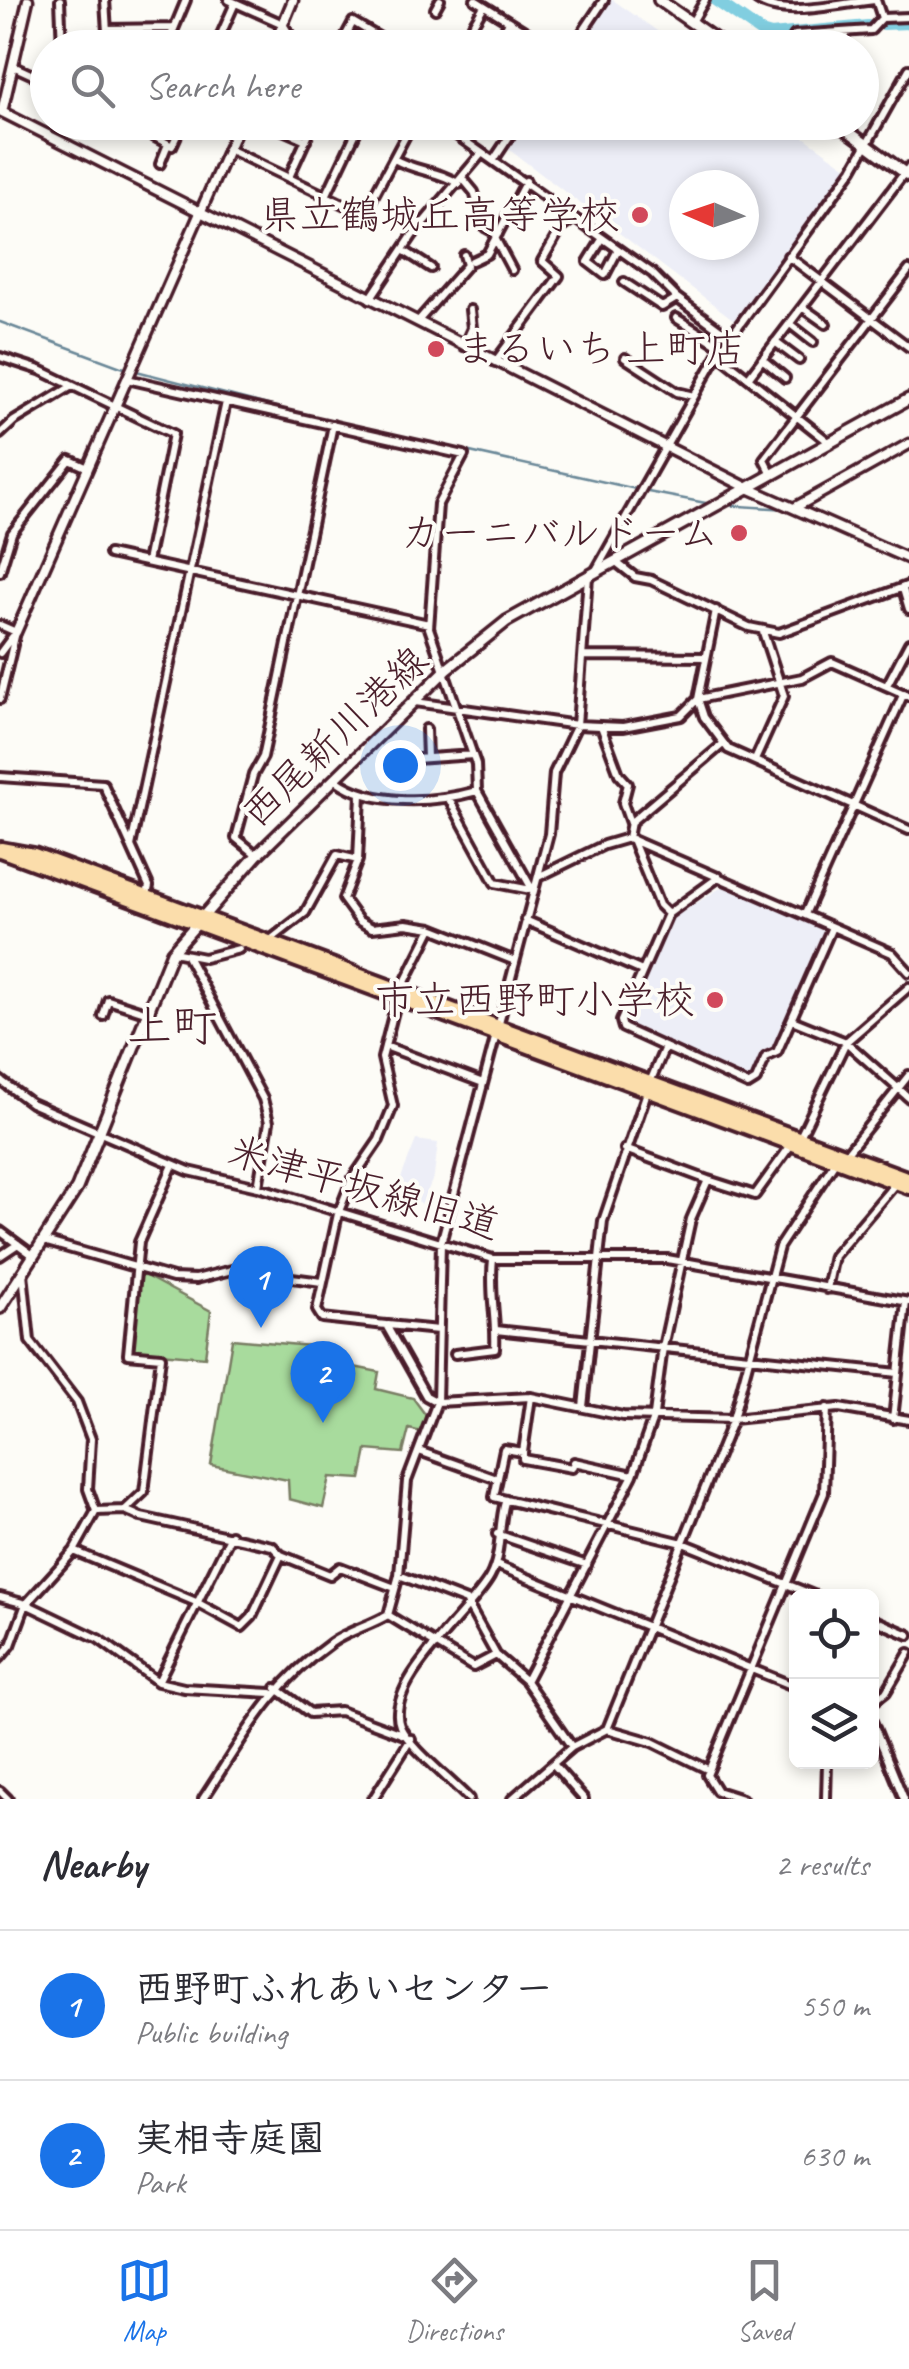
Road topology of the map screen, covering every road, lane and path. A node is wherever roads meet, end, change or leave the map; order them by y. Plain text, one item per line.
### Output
1 (28, 0) edge
2 (60, 0) edge
3 (106, 0) edge
4 (186, 0) edge
5 (293, 0) edge
6 (440, 0) edge
7 (475, 0) edge
8 (604, 0) edge
9 (659, 0) edge
10 (705, 0) edge
11 (757, 0) edge
12 (875, 0) edge
13 (233, 1) edge
14 (794, 4) edge
15 (484, 6) junction
16 (435, 8) dead end
17 (909, 17) edge
18 (882, 18) junction
19 (509, 22) junction
20 (692, 22) junction
21 (283, 24) junction
22 (174, 28) joint
23 (107, 29) joint
24 (61, 30) edge
25 (222, 30) edge
26 (280, 30) edge
27 (287, 30) edge
28 (471, 30) edge
29 (504, 30) edge
30 (522, 30) edge
31 (583, 30) edge
32 (703, 30) edge
33 (871, 30) edge
34 (14, 66) junction
35 (909, 69) edge
36 (30, 74) edge
37 (1, 111) edge
38 (879, 123) edge
39 (30, 126) edge
40 (57, 140) edge
41 (161, 140) edge
42 (175, 140) edge
43 (232, 140) edge
44 (306, 140) edge
45 (353, 140) edge
46 (404, 140) edge
47 (466, 140) edge
48 (507, 140) edge
49 (860, 140) edge
50 (870, 140) edge
51 (168, 144) junction
52 (867, 145) junction
53 (228, 150) junction
54 (482, 153) dead end
55 (495, 158) junction
56 (394, 159) junction
57 (160, 164) dead end
58 (908, 172) edge
59 (289, 177) junction
60 (526, 181) junction
61 (461, 182) junction
62 (326, 196) junction
63 (396, 213) dead end
64 (200, 214) junction
65 (574, 218) junction
66 (421, 227) junction
67 (497, 236) junction
68 (601, 241) junction
69 (403, 250) junction
70 (618, 250) junction
71 (464, 254) dead end
72 (788, 256) junction
73 (472, 261) dead end
74 (431, 268) dead end
75 (512, 270) dead end
76 (909, 270) edge
77 (624, 282) dead end
78 (822, 282) junction
79 (677, 298) junction
80 (370, 300) junction
81 (802, 308) junction
82 (470, 310) dead end
83 (676, 318) dead end
84 (872, 320) junction
85 (417, 322) junction
86 (790, 324) junction
87 (826, 324) dead end
88 (730, 337) junction
89 (776, 342) junction
90 (813, 342) dead end
91 (464, 347) junction
92 (909, 347) edge
93 (720, 351) junction
94 (0, 357) edge
95 (625, 358) dead end
96 (762, 359) junction
97 (799, 360) dead end
98 (495, 362) junction
99 (130, 372) junction
100 (748, 378) junction
101 (786, 378) dead end
102 (72, 386) junction
103 (694, 396) junction
104 (909, 399) edge
105 (226, 402) junction
106 (115, 406) junction
107 (797, 416) junction
108 (333, 425) junction
109 (0, 434) edge
110 (830, 443) junction
111 (909, 444) edge
112 (666, 446) junction
113 (88, 468) junction
114 (772, 476) junction
115 (748, 488) junction
116 (794, 508) junction
117 (109, 554) dead end
118 (909, 559) edge
119 (147, 562) junction
120 (616, 562) junction
121 (190, 571) junction
122 (0, 572) edge
123 (592, 575) junction
124 (906, 587) edge
125 (298, 595) junction
126 (909, 609) edge
127 (716, 610) junction
128 (430, 624) junction
129 (0, 625) edge
130 (16, 632) junction
131 (763, 632) junction
132 (909, 643) edge
133 (0, 653) edge
134 (584, 656) junction
135 (706, 657) junction
136 (447, 669) junction
137 (780, 683) junction
138 (887, 685) junction
139 (906, 694) edge
140 (0, 699) edge
141 (698, 699) junction
142 (416, 702) junction
143 (458, 709) junction
144 (577, 725) junction
145 (601, 726) junction
146 (426, 729) dead end
147 (723, 744) junction
148 (473, 755) junction
149 (427, 758) junction
150 (415, 759) dead end
151 (755, 760) junction
152 (0, 777) edge
153 (336, 780) junction
154 (477, 791) junction
155 (362, 794) junction
156 (448, 799) junction
157 (853, 806) junction
158 (631, 824) junction
159 (909, 830) edge
160 (630, 838) junction
161 (131, 846) junction
162 (0, 850) edge
163 (256, 855) junction
164 (358, 860) junction
165 (538, 877) junction
166 (719, 877) junction
167 (532, 890) junction
168 (146, 896) junction
169 (668, 914) junction
170 (806, 914) junction
171 (195, 920) junction
172 (525, 920) junction
173 (832, 927) junction
174 (432, 928) junction
175 (268, 941) junction
176 (239, 949) dead end
177 (172, 952) junction
178 (187, 956) junction
179 (515, 961) junction
180 (642, 971) junction
181 (909, 972) edge
182 (909, 987) edge
183 (400, 994) junction
184 (145, 1012) junction
185 (103, 1016) dead end
186 (792, 1020) junction
187 (498, 1029) junction
188 (846, 1042) junction
189 (385, 1046) junction
190 (665, 1047) junction
191 (909, 1075) edge
192 (0, 1080) edge
193 (483, 1083) junction
194 (649, 1086) junction
195 (899, 1086) junction
196 (909, 1098) edge
197 (97, 1132) junction
198 (796, 1141) junction
199 (625, 1149) junction
200 (840, 1157) junction
201 (173, 1165) junction
202 (909, 1178) edge
203 (708, 1180) junction
204 (896, 1183) junction
205 (258, 1187) junction
206 (909, 1188) edge
207 (338, 1214) junction
208 (0, 1231) edge
209 (44, 1241) junction
210 (441, 1243) junction
211 (18, 1244) junction
212 (0, 1256) edge
213 (34, 1256) junction
214 (598, 1257) junction
215 (493, 1258) junction
216 (684, 1261) junction
217 (135, 1266) junction
218 (23, 1273) junction
219 (770, 1276) junction
220 (322, 1282) junction
221 (827, 1289) junction
222 (907, 1302) edge
223 (0, 1308) edge
224 (386, 1324) junction
225 (438, 1330) junction
226 (496, 1330) junction
227 (590, 1340) junction
228 (663, 1347) junction
229 (455, 1354) dead end
230 (748, 1356) junction
231 (898, 1372) junction
232 (532, 1398) junction
233 (437, 1402) junction
234 (583, 1407) junction
235 (827, 1408) junction
236 (654, 1415) junction
237 (733, 1419) junction
238 (893, 1420) junction
239 (909, 1420) edge
240 (524, 1450) junction
241 (419, 1451) junction
242 (633, 1475) junction
243 (498, 1480) junction
244 (505, 1502) junction
245 (96, 1510) junction
246 (125, 1510) junction
247 (607, 1524) junction
248 (497, 1534) junction
249 (230, 1535) junction
250 (683, 1543) junction
251 (74, 1551) junction
252 (282, 1556) junction
253 (587, 1564) junction
254 (496, 1565) junction
255 (399, 1575) junction
256 (787, 1584) junction
257 (395, 1588) junction
258 (799, 1589) edge
259 (571, 1596) junction
260 (0, 1597) edge
261 (196, 1602) junction
262 (26, 1604) junction
263 (468, 1606) junction
264 (388, 1615) junction
265 (879, 1622) edge
266 (648, 1627) junction
267 (909, 1634) edge
268 (436, 1644) junction
269 (909, 1654) edge
270 (496, 1656) junction
271 (0, 1658) edge
272 (750, 1669) junction
273 (526, 1681) junction
274 (158, 1682) junction
275 (789, 1684) edge
276 (274, 1691) junction
277 (879, 1698) edge
278 (607, 1730) junction
279 (408, 1736) junction
280 (879, 1738) edge
281 (572, 1747) junction
282 (554, 1765) junction
283 (828, 1769) edge
284 (710, 1770) junction
285 (0, 1791) edge
286 (8, 1799) edge
287 (203, 1799) edge
288 (373, 1799) edge
289 (469, 1799) edge
290 (512, 1799) edge
291 (584, 1799) edge
292 (742, 1799) edge
293 (826, 1799) edge
294 (904, 1799) edge

1 - 34 street
2 - 24 street
3 - 23 street
4 - 22 street
5 - 21 street
6 - 16 street
7 - 15 street
8 - 31 street
9 - 20 main road
10 - 20 street
11 - 14 street
12 - 14 street
12 - 18 street
13 - 21 street
13 - 25 street
15 - 19 street
15 - 28 street
17 - 18 street
18 - 33 street
19 - 29 street
19 - 30 street
20 - 32 main road
21 - 26 street
21 - 27 street
22 - 23 street
34 - 36 street
34 - 37 street
35 - 38 street
37 - 39 street
40 - 64 street
41 - 51 street
42 - 51 street
43 - 53 street
44 - 59 street
45 - 62 street
46 - 56 street
47 - 55 street
48 - 55 street
49 - 52 main road
50 - 52 street
51 - 57 street
52 - 58 main road
52 - 72 street
53 - 59 street
53 - 64 street
54 - 61 street
55 - 60 street
56 - 61 street
56 - 62 street
58 - 78 street
59 - 62 street
60 - 65 street
60 - 67 street
61 - 66 street
61 - 67 street
63 - 66 street
64 - 80 street
64 - 99 street
65 - 68 street
65 - 98 street
66 - 69 street
67 - 73 street
67 - 75 street
68 - 70 street
68 - 70 street
69 - 74 street
69 - 80 street
70 - 79 street
71 - 85 street
72 - 78 street
72 - 88 street
76 - 84 street
77 - 79 street
78 - 81 street
78 - 84 street
79 - 88 street
80 - 85 street
81 - 86 street
81 - 87 street
82 - 91 street
83 - 93 street
84 - 92 street
84 - 107 street
85 - 91 street
86 - 89 street
86 - 90 street
88 - 93 street
89 - 96 street
89 - 97 street
91 - 98 street
93 - 100 street
93 - 103 street
94 - 102 street
95 - 103 street
96 - 100 street
96 - 101 street
98 - 112 street
99 - 105 street
99 - 106 street
100 - 107 street
102 - 106 street
102 - 109 street
103 - 112 street
104 - 110 main road, 西尾新川港線
105 - 108 street
105 - 121 street
106 - 113 street
106 - 119 street
107 - 110 street
107 - 114 street
108 - 125 street
108 - 128 street
110 - 114 main road, 西尾新川港線
111 - 116 street
112 - 115 street
112 - 123 street
113 - 122 street
113 - 130 street
114 - 115 main road, 西尾新川港線
115 - 116 street
115 - 120 main road, 西尾新川港線
116 - 118 street
117 - 119 street
119 - 121 street
120 - 123 main road, 西尾新川港線
120 - 127 street
121 - 125 street
121 - 161 street
123 - 134 street
123 - 136 main road, 西尾新川港線
124 - 126 street
124 - 131 street
125 - 128 street
125 - 163 street
127 - 131 street
127 - 135 street
128 - 136 street
129 - 130 street
130 - 133 street
130 - 140 street
131 - 137 street
132 - 138 street
134 - 135 street
134 - 144 street
135 - 141 street
136 - 142 main road, 西尾新川港線
136 - 143 street
137 - 138 street
137 - 141 street
137 - 151 street
138 - 139 street
139 - 157 street
141 - 145 street
141 - 147 street
142 - 143 street
142 - 153 main road, 西尾新川港線
143 - 144 street
143 - 148 street
144 - 145 street
144 - 165 street
145 - 158 street
146 - 149 street
147 - 151 street
147 - 158 street
148 - 149 street
148 - 154 street
149 - 150 street
151 - 157 street
152 - 161 street
153 - 155 street
153 - 163 main road, 西尾新川港線
154 - 156 street
154 - 167 street
155 - 156 street
155 - 164 street
156 - 167 street
157 - 159 street
157 - 170 street
158 - 160 street
160 - 165 street
160 - 166 street
160 - 169 street
161 - 168 street
162 - 168 main road
162 - 171 main road
163 - 171 main road, 西尾新川港線
164 - 174 street
164 - 175 street
165 - 167 street
166 - 169 street
166 - 170 street
167 - 172 street
168 - 171 main road
169 - 180 street
170 - 173 street
171 - 175 main road
171 - 177 main road, 西尾新川港線
171 - 183 main road
172 - 179 street
172 - 180 street
173 - 181 street
173 - 186 street
174 - 179 street
174 - 183 street
175 - 183 main road
176 - 178 street
177 - 178 street
177 - 184 main road, 西尾新川港線
178 - 205 street
179 - 187 street
180 - 190 street
182 - 188 street
183 - 187 main road
183 - 189 street
184 - 185 street
184 - 197 main road, 西尾新川港線
186 - 188 street
186 - 190 street
187 - 193 street
187 - 194 main road
188 - 195 street
188 - 198 street
189 - 193 street
189 - 207 street
190 - 194 street
191 - 195 street
192 - 197 street, 米津平坂線旧道
193 - 210 street
194 - 198 main road
194 - 199 street
195 - 196 street
195 - 200 street
197 - 201 street, 米津平坂線旧道
197 - 209 main road, 西尾新川港線
198 - 200 main road
198 - 203 street
199 - 203 street
199 - 214 street
200 - 202 main road
200 - 204 main road
200 - 219 street
201 - 205 street, 米津平坂線旧道
201 - 217 street
203 - 216 street
204 - 206 main road
204 - 221 street
205 - 207 street, 米津平坂線旧道
207 - 210 street, 米津平坂線旧道
207 - 220 street
208 - 211 street
209 - 213 main road, 西尾新川港線
209 - 217 street
210 - 215 street, 米津平坂線旧道
210 - 225 street
211 - 212 street
211 - 213 street
213 - 218 main road, 西尾新川港線
214 - 215 street, 米津平坂線旧道
214 - 216 street, 米津平坂線旧道
214 - 227 street
215 - 226 street
216 - 219 street, 米津平坂線旧道
216 - 228 street
217 - 220 street
217 - 246 street
218 - 223 main road, 西尾新川港線
218 - 245 street
219 - 221 street, 米津平坂線旧道
219 - 230 street
220 - 224 street
221 - 222 street, 米津平坂線旧道
222 - 231 street
224 - 225 street
224 - 233 street
225 - 233 street
226 - 227 street
226 - 229 street
227 - 228 street
227 - 234 street
228 - 230 street
228 - 236 street
230 - 231 street
230 - 237 street
231 - 238 street
232 - 233 street
232 - 234 street
232 - 240 street
233 - 241 street
234 - 236 street
235 - 237 street
235 - 238 street
235 - 256 street
236 - 237 street
236 - 242 street
237 - 250 street
238 - 239 street
240 - 242 street
240 - 243 street
241 - 243 street
241 - 255 street
242 - 247 street
243 - 244 street
244 - 247 street
244 - 248 street
245 - 246 street
245 - 251 street
246 - 249 street
247 - 250 street
247 - 253 street
248 - 253 street
248 - 254 street
249 - 252 street
249 - 261 street
250 - 256 street
250 - 266 street
251 - 261 street
251 - 262 street
252 - 257 street
252 - 261 street
253 - 259 street
254 - 259 street
254 - 263 street
255 - 257 street
255 - 263 street
256 - 258 street
256 - 272 street
257 - 264 street
259 - 266 street
259 - 273 street
260 - 262 street
261 - 274 street
262 - 271 street
262 - 274 street
263 - 268 street
263 - 270 street
264 - 268 street
264 - 276 street
265 - 267 street
266 - 272 street
266 - 278 street
268 - 270 street
268 - 279 street
269 - 277 street
270 - 273 street
272 - 275 street
272 - 284 street
273 - 281 street
274 - 276 street
276 - 279 street
276 - 287 street
278 - 281 street
278 - 284 street
279 - 288 street
279 - 289 street
280 - 294 street
281 - 282 street
282 - 290 street
282 - 291 street
283 - 293 street
284 - 292 street
285 - 286 street

